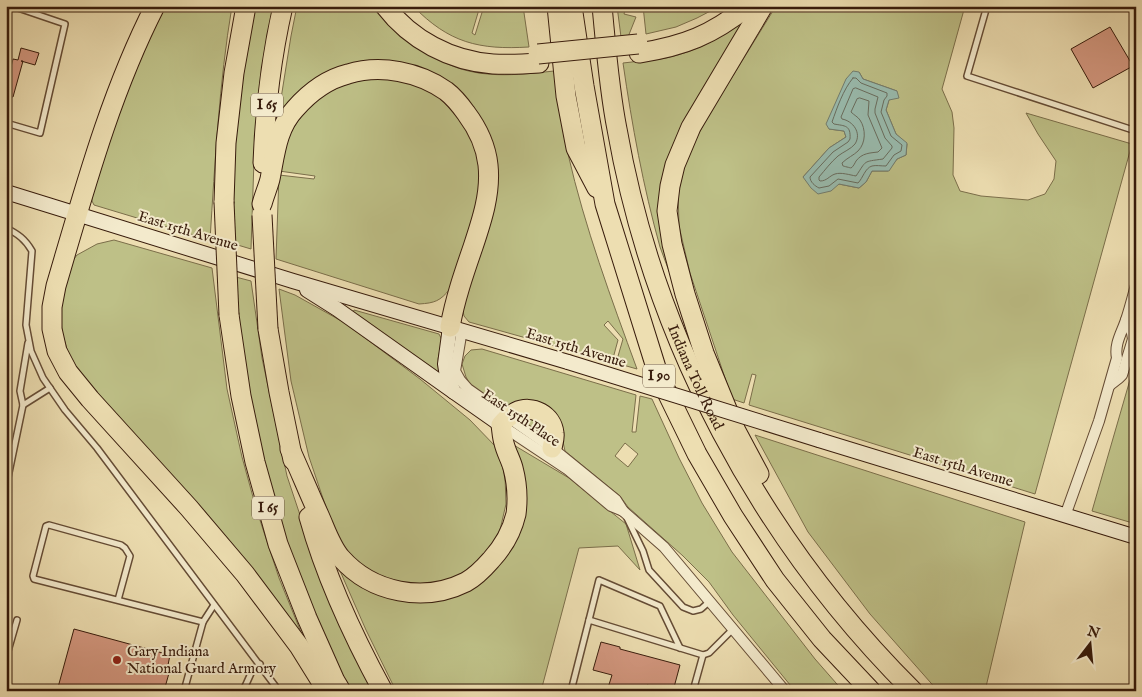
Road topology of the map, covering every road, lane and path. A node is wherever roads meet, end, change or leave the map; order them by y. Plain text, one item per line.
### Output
1 (12, 6) edge
2 (155, 6) edge
3 (246, 6) edge
4 (284, 6) edge
5 (385, 6) edge
6 (397, 6) edge
7 (557, 6) edge
8 (572, 6) edge
9 (602, 6) edge
10 (733, 6) edge
11 (748, 6) edge
12 (763, 6) edge
13 (987, 6) edge
14 (639, 48) junction
15 (539, 59) junction
16 (6, 123) edge
17 (1136, 131) edge
18 (6, 192) edge
19 (605, 204) junction
20 (262, 209) junction
21 (78, 214) junction
22 (6, 228) edge
23 (293, 281) junction
24 (1136, 285) edge
25 (1134, 300) edge
26 (1128, 323) junction
27 (456, 328) junction
28 (28, 340) junction
29 (1110, 385) junction
30 (50, 388) junction
31 (454, 392) junction
32 (23, 405) junction
33 (504, 421) junction
34 (290, 448) junction
35 (552, 448) joint
36 (6, 486) edge
37 (623, 511) junction
38 (1065, 516) junction
39 (782, 534) junction
40 (1136, 537) edge
41 (118, 600) junction
42 (710, 601) junction
43 (214, 605) junction
44 (17, 620) dead end
45 (589, 620) junction
46 (203, 622) junction
47 (734, 629) junction
48 (680, 648) junction
49 (703, 654) junction
50 (6, 658) edge
51 (260, 664) junction
52 (184, 691) edge
53 (243, 691) edge
54 (279, 691) edge
55 (327, 691) edge
56 (341, 691) edge
57 (383, 691) edge
58 (571, 691) edge
59 (693, 691) edge
60 (785, 691) edge
61 (871, 691) edge
62 (913, 691) edge

1 - 16 lane
2 - 21 highway
3 - 56 highway, I 65, bridge
4 - 20 highway, I 65
5 - 15 highway
6 - 15 highway
7 - 19 highway
8 - 19 highway, Indiana Toll Road / I 90
9 - 39 highway, Indiana Toll Road / I 90
10 - 14 highway
11 - 14 highway
12 - 39 highway
13 - 17 lane
14 - 15 highway
18 - 21 street, East 15th Avenue
19 - 61 highway, Indiana Toll Road / I 90
20 - 27 highway
20 - 34 highway, I 65, bridge
21 - 23 street, East 15th Avenue
21 - 55 highway
22 - 28 lane
23 - 27 street, East 15th Avenue
23 - 31 street, East 15th Place
24 - 25 street
25 - 26 street
26 - 29 street
26 - 29 street
27 - 31 street
27 - 33 street, East 15th Place
27 - 38 street, East 15th Avenue, bridge
28 - 30 lane
28 - 32 lane
29 - 38 street
30 - 32 lane
30 - 43 lane
31 - 33 street, East 15th Place
32 - 36 lane
33 - 34 highway
33 - 35 highway
33 - 37 street, East 15th Place
34 - 57 highway, I 65
35 - 37 street, East 15th Place
37 - 42 street, East 15th Place
37 - 42 lane
38 - 40 street, East 15th Avenue
39 - 62 highway, Indiana Toll Road / I 90
41 - 41 lane
41 - 46 lane
42 - 47 street, East 15th Place
43 - 46 lane
43 - 51 lane
44 - 50 lane
45 - 48 lane
45 - 48 lane
45 - 58 lane
46 - 52 lane
47 - 49 lane
47 - 60 street, East 15th Place
48 - 49 lane
49 - 59 lane
51 - 53 lane
51 - 54 lane

